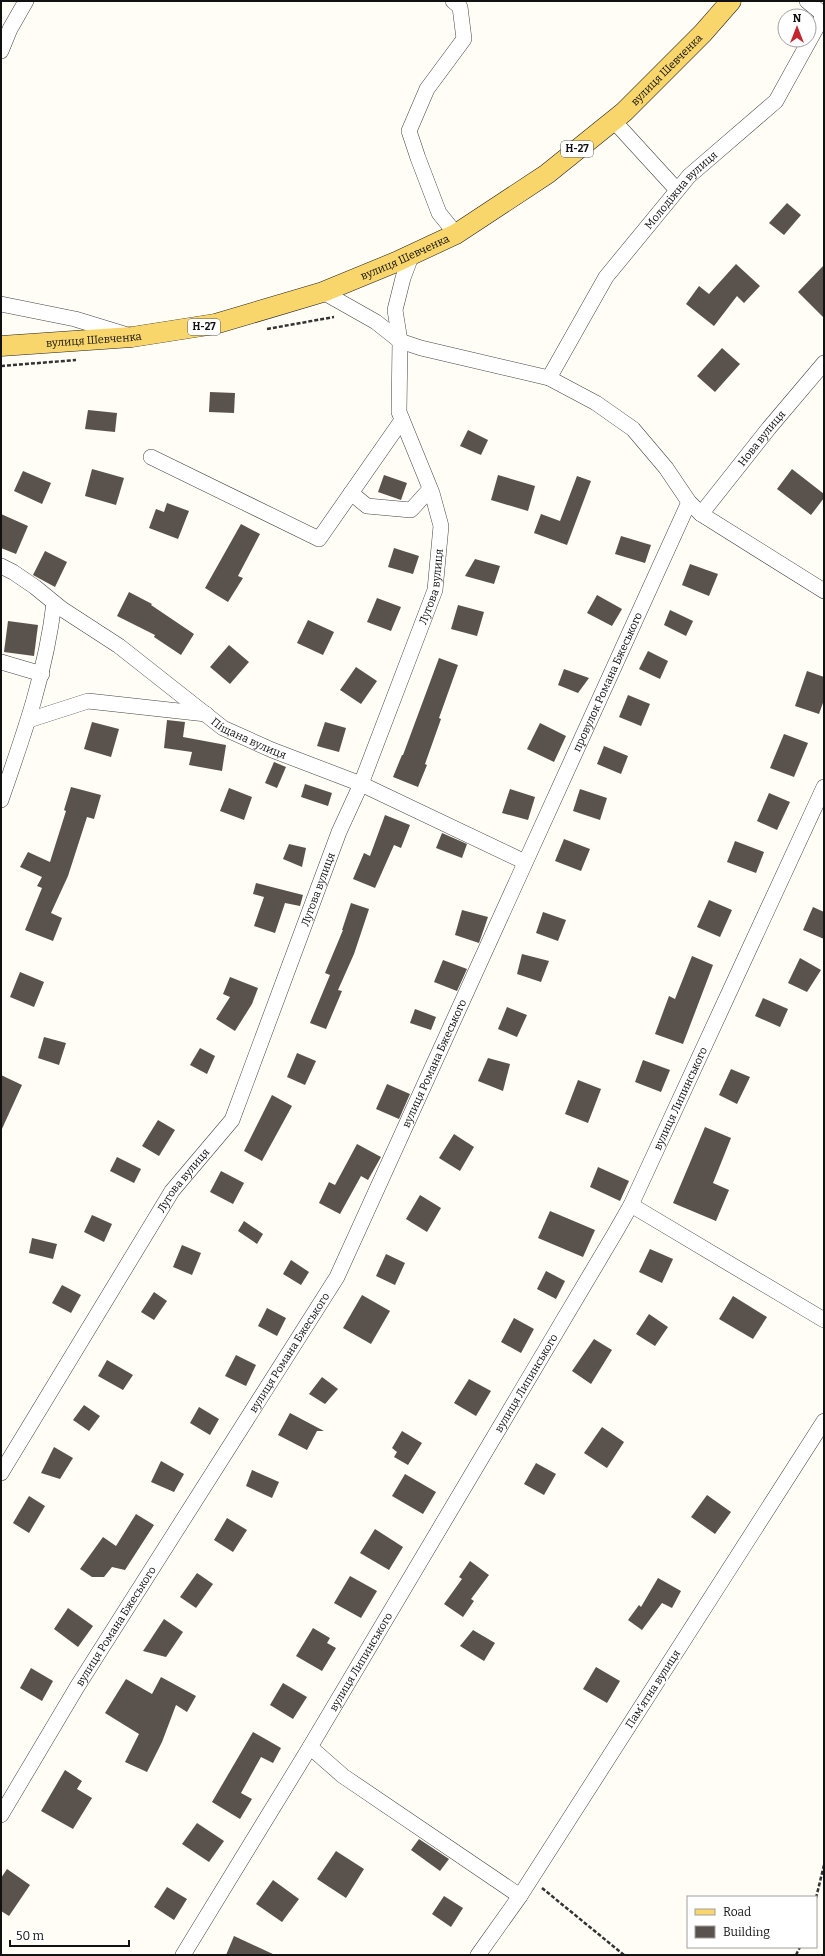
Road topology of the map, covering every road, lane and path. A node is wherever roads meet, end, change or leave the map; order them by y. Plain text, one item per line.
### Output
1 (26, 1) edge
2 (453, 1) edge
3 (731, 1) edge
4 (807, 1) edge
5 (824, 14) edge
6 (1, 51) edge
7 (613, 120) junction
8 (677, 190) junction
9 (456, 234) junction
10 (412, 254) junction
11 (323, 292) junction
12 (1, 304) edge
13 (132, 337) junction
14 (400, 341) junction
15 (1, 346) edge
16 (824, 364) edge
17 (549, 378) junction
18 (402, 420) junction
19 (151, 457) dead end
20 (430, 489) junction
21 (351, 493) junction
22 (689, 502) junction
23 (701, 514) junction
24 (1, 566) edge
25 (824, 591) edge
26 (54, 602) junction
27 (1, 662) edge
28 (42, 674) junction
29 (206, 714) junction
30 (29, 720) junction
31 (360, 784) junction
32 (824, 787) edge
33 (1, 800) edge
34 (525, 862) junction
35 (631, 1205) junction
36 (824, 1320) edge
37 (824, 1421) edge
38 (1, 1473) edge
39 (310, 1747) junction
40 (1, 1814) edge
41 (824, 1865) edge
42 (531, 1879) junction
43 (520, 1896) junction
44 (816, 1896) edge
45 (183, 1955) edge
46 (478, 1955) edge
47 (624, 1955) edge

1 - 6 street
2 - 9 street
3 - 7 main road, вулиця Шевченка / Н-27
4 - 5 street
5 - 8 street, Молодіжна вулиця
7 - 8 street
7 - 9 main road, вулиця Шевченка / Н-27
8 - 17 street, Молодіжна вулиця
9 - 10 main road, вулиця Шевченка / Н-27
10 - 11 main road, вулиця Шевченка / Н-27
10 - 14 street, Лугова вулиця
11 - 13 main road, вулиця Шевченка / Н-27
11 - 14 street
12 - 13 street
13 - 15 main road, вулиця Шевченка / Н-27
14 - 17 street
14 - 18 street, Лугова вулиця
16 - 23 street, Нова вулиця
17 - 22 street
18 - 20 street, Лугова вулиця
18 - 21 street
19 - 21 street
20 - 21 street
20 - 31 street, Лугова вулиця
22 - 23 street
22 - 34 street, провулок Романа Бжеського
23 - 25 street
24 - 26 street, Піщана вулиця
26 - 28 street
26 - 29 street, Піщана вулиця
27 - 28 street
28 - 30 street
29 - 30 street
29 - 31 street, Піщана вулиця
30 - 33 street
31 - 34 street, Піщана вулиця
31 - 38 street, Лугова вулиця
32 - 35 street, вулиця Липинського
34 - 40 street, вулиця Романа Бжеського
35 - 36 street
35 - 39 street, вулиця Липинського
37 - 42 street, Памʼятна вулиця
39 - 43 street
39 - 45 street, вулиця Липинського
41 - 44 path
42 - 43 street, Памʼятна вулиця
42 - 47 path
43 - 46 street, Памʼятна вулиця

